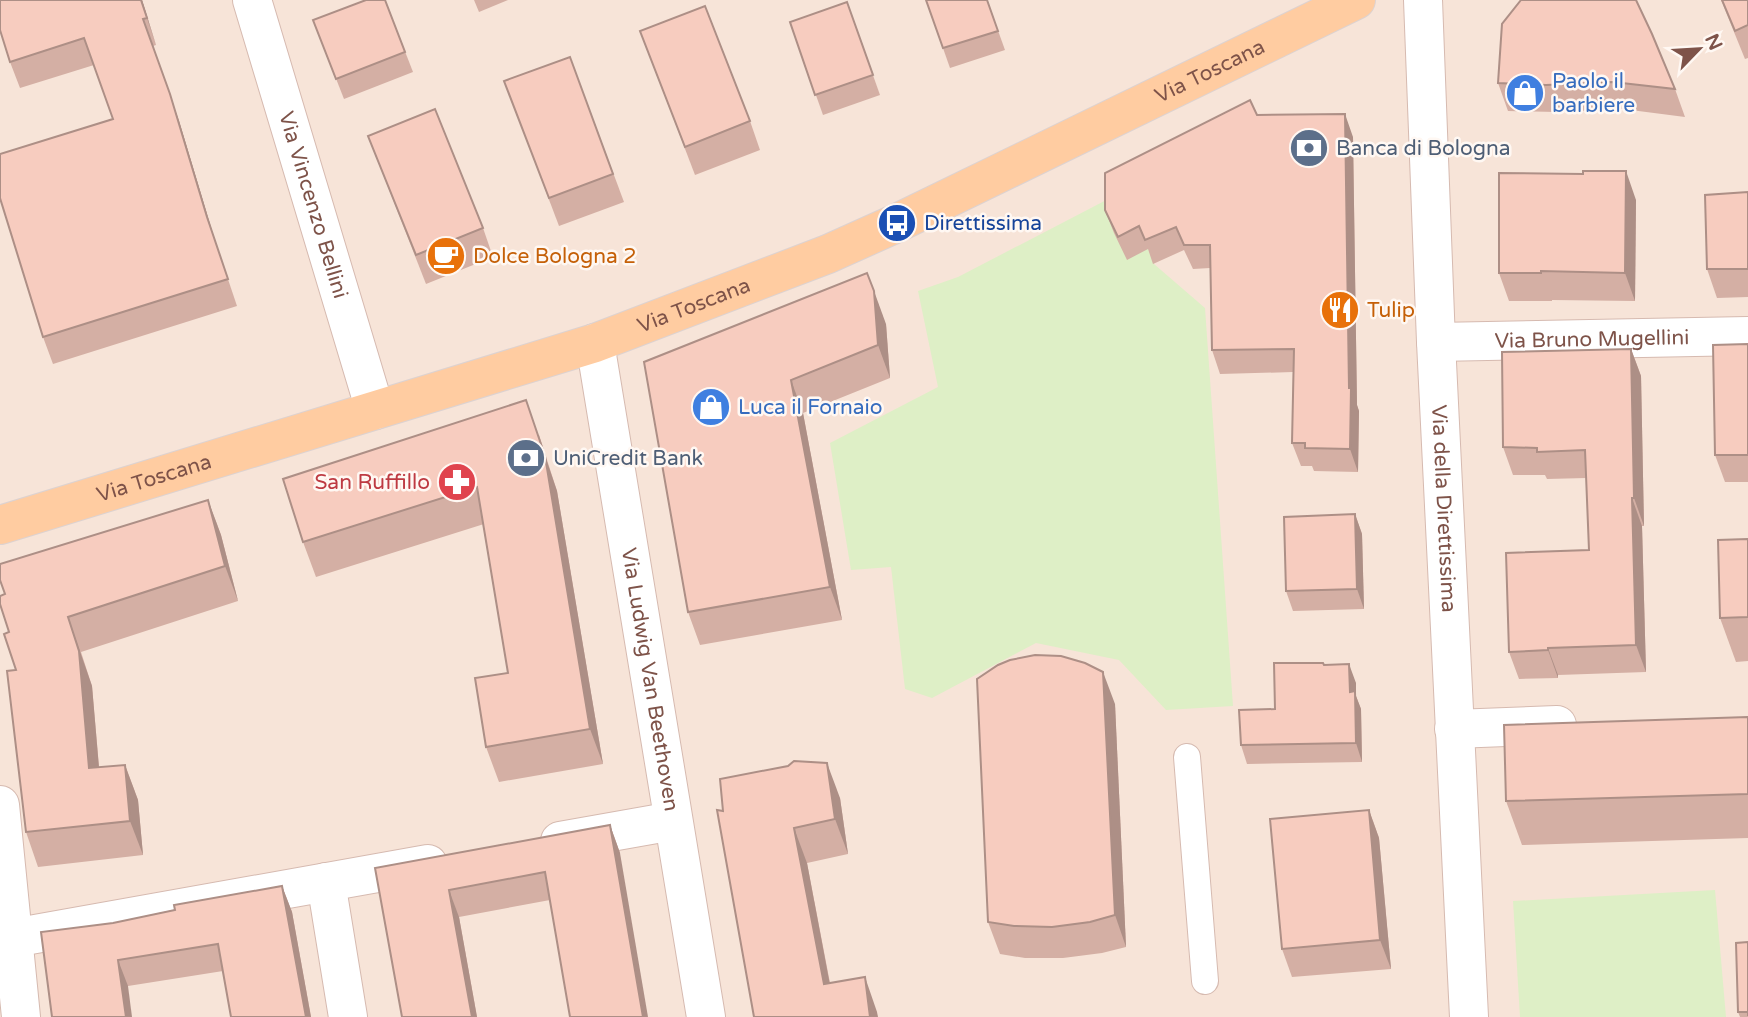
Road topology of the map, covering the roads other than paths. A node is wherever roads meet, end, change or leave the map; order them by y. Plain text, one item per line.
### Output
1 (253, 0) edge
2 (1356, 0) edge
3 (1423, 0) edge
4 (1748, 336) edge
5 (1436, 342) junction
6 (595, 344) junction
7 (375, 410) junction
8 (0, 525) edge
9 (1587, 724) edge
10 (1454, 729) junction
11 (1187, 757) dead end
12 (0, 804) edge
13 (673, 821) junction
14 (524, 847) edge
15 (458, 859) edge
16 (326, 882) junction
17 (13, 938) junction
18 (1205, 981) dead end
19 (21, 1017) edge
20 (348, 1017) edge
21 (706, 1017) edge
22 (1469, 1017) edge

1 - 7 street, Via Vincenzo Bellini
2 - 6 main road, Via Toscana
3 - 5 street, Via della Direttissima
4 - 5 street, Via Bruno Mugellini
5 - 10 street, Via della Direttissima
6 - 7 main road, Via Toscana
6 - 13 street, Via Ludwig Van Beethoven
7 - 8 main road, Via Toscana
9 - 10 street
10 - 22 street, Via della Direttissima
11 - 18 lane
12 - 17 street
13 - 14 street
13 - 21 street, Via Ludwig Van Beethoven
15 - 16 street
16 - 17 street
16 - 20 street
17 - 19 street

